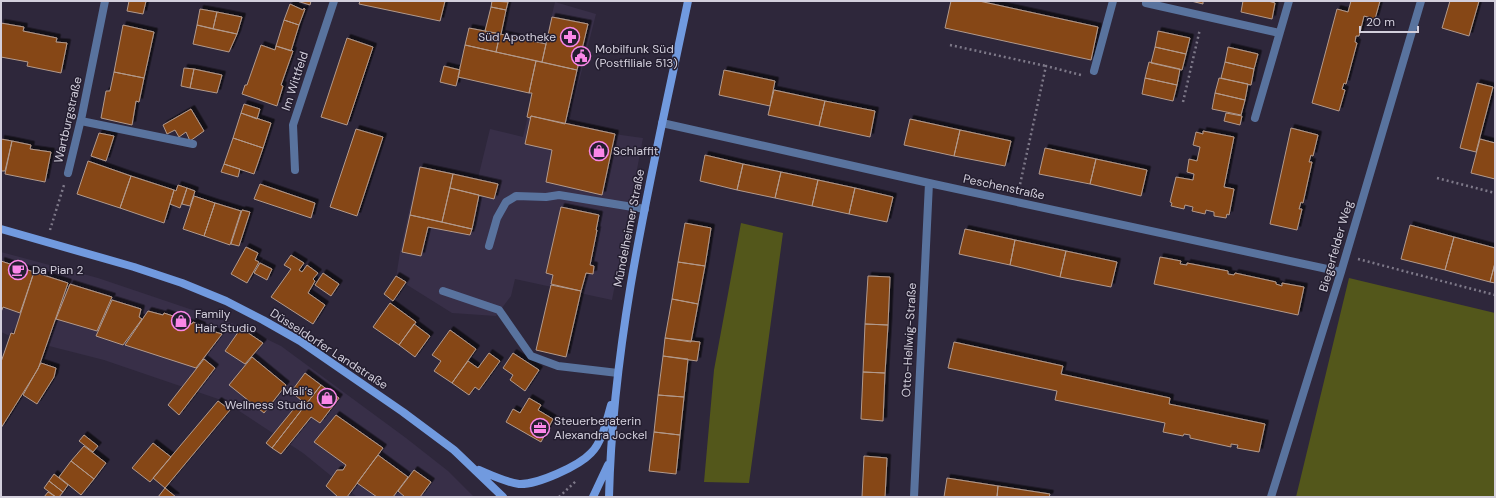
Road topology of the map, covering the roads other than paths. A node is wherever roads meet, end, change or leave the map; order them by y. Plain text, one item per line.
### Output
1 (105, 1) edge
2 (334, 1) edge
3 (687, 1) edge
4 (1113, 1) edge
5 (1289, 1) edge
6 (1421, 1) edge
7 (1146, 3) dead end
8 (1280, 34) junction
9 (1094, 71) road end
10 (1255, 118) dead end
11 (81, 121) junction
12 (662, 123) junction
13 (193, 144) dead end
14 (295, 170) dead end
15 (68, 173) road end
16 (929, 183) junction
17 (645, 209) junction
18 (1, 230) edge
19 (489, 246) dead end
20 (1341, 272) junction
21 (443, 291) dead end
22 (618, 373) junction
23 (617, 390) junction
24 (610, 461) junction
25 (473, 468) junction
26 (503, 497) edge
27 (593, 497) edge
28 (609, 497) edge
29 (914, 497) edge
30 (1271, 497) edge

1 - 11 street, Wartburgstraße
2 - 14 street, Im Wittfeld
3 - 12 main road, Mündelheimer Straße
4 - 9 street
5 - 8 street
6 - 20 street, Biegerfelder Weg
7 - 8 street
8 - 10 street
11 - 13 street
11 - 15 street, Wartburgstraße
12 - 16 street, Peschenstraße
12 - 17 main road, Mündelheimer Straße
16 - 20 street, Peschenstraße
16 - 29 street, Otto-Hellwig-Straße
17 - 19 street
17 - 22 main road, Mündelheimer Straße
18 - 25 main road, Düsseldorfer Landstraße
20 - 30 street, Biegerfelder Weg
21 - 22 street
22 - 23 main road, Mündelheimer Straße
23 - 24 main road, Mündelheimer Straße
23 - 25 main road, Mündelheimer Straße
24 - 27 main road, Mündelheimer Straße
24 - 28 main road, Mündelheimer Straße
25 - 26 main road, Düsseldorfer Landstraße

